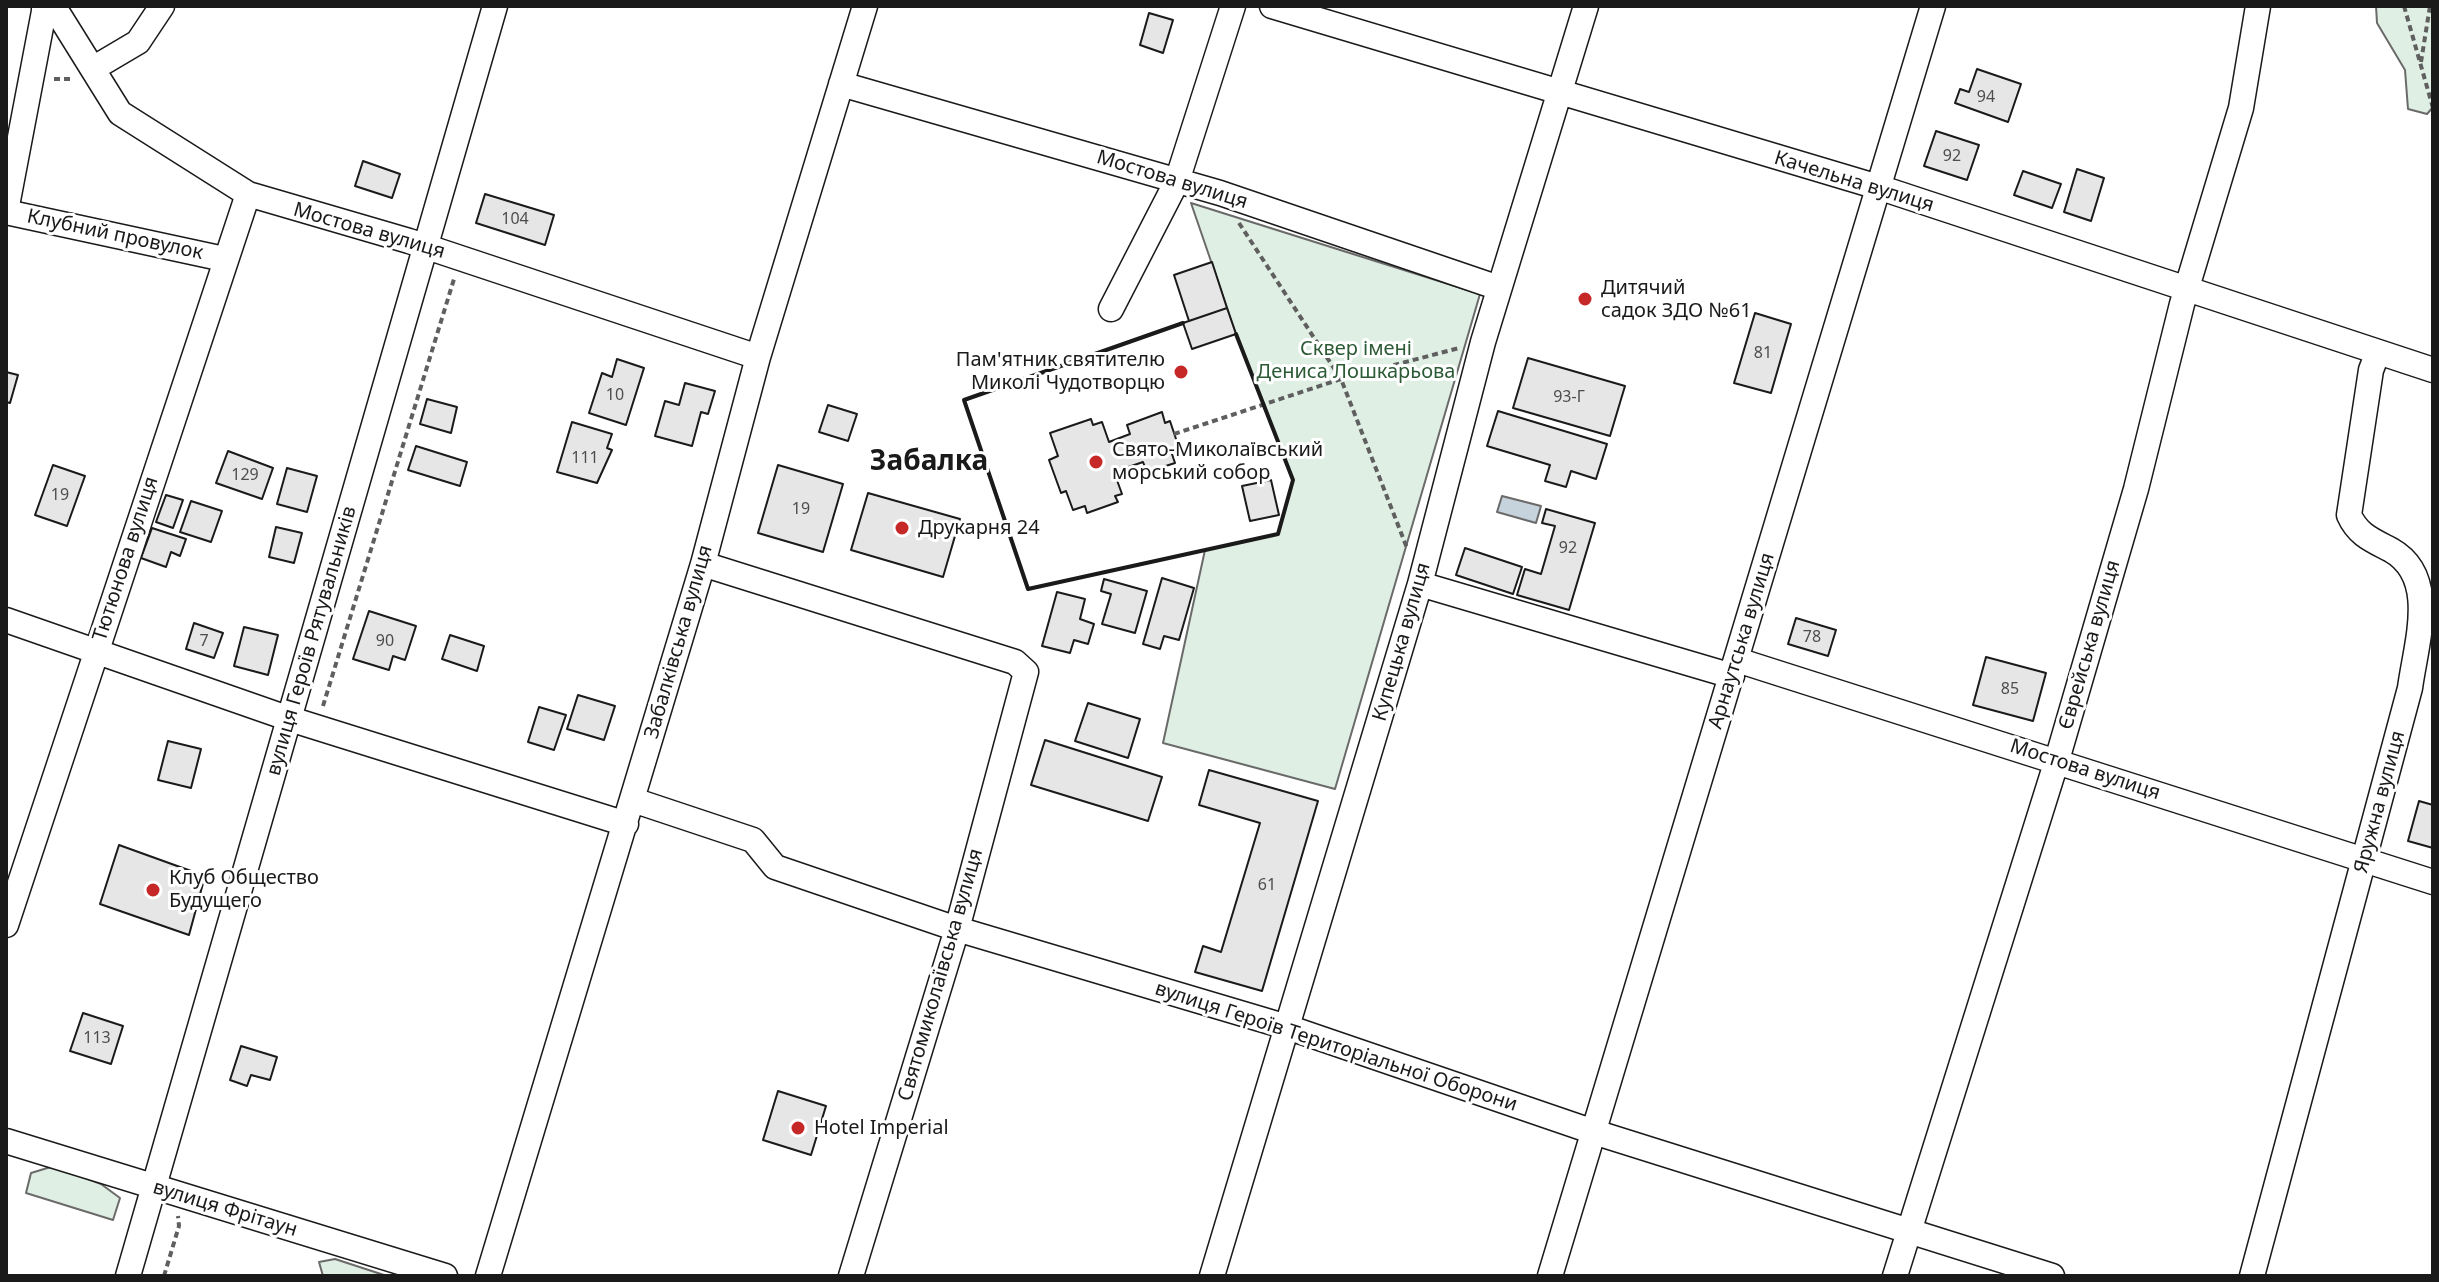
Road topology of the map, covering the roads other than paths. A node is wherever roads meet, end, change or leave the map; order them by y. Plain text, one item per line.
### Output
1 (162, 6) edge
2 (495, 6) edge
3 (865, 6) edge
4 (1233, 6) edge
5 (1272, 6) edge
6 (1586, 6) edge
7 (1933, 6) edge
8 (2258, 6) edge
9 (45, 7) edge
10 (98, 77) junction
11 (841, 84) junction
12 (1559, 93) junction
13 (12, 142) edge
14 (1177, 181) junction
15 (1878, 187) junction
16 (248, 194) junction
17 (6, 212) edge
18 (427, 247) junction
19 (224, 259) junction
20 (1499, 288) junction
21 (2187, 290) junction
22 (1111, 309) dead end
23 (2378, 352) junction
24 (758, 357) junction
25 (2433, 370) edge
26 (703, 564) junction
27 (1420, 584) junction
28 (6, 620) edge
29 (97, 651) junction
30 (1734, 668) junction
31 (290, 719) junction
32 (2057, 760) junction
33 (633, 800) junction
34 (626, 824) junction
35 (2364, 863) junction
36 (2433, 882) edge
37 (6, 925) edge
38 (957, 929) junction
39 (1287, 1027) junction
40 (1594, 1132) junction
41 (6, 1141) edge
42 (165, 1191) junction
43 (1908, 1233) junction
44 (128, 1276) edge
45 (445, 1276) edge
46 (488, 1276) edge
47 (851, 1276) edge
48 (1212, 1276) edge
49 (1550, 1276) edge
50 (1895, 1276) edge
51 (2052, 1276) edge
52 (2252, 1276) edge

1 - 10 street
2 - 18 street, вулиця Героїв Рятувальників
3 - 11 street, Забалківська вулиця
4 - 14 street
5 - 12 street, Качельна вулиця
6 - 12 street, Купецька вулиця
7 - 15 street, Арнаутська вулиця
8 - 21 street, Єврейська вулиця
9 - 10 street, Мостова вулиця
9 - 13 street
10 - 16 street, Мостова вулиця
11 - 14 street, Мостова вулиця
11 - 24 street, Забалківська вулиця
12 - 15 street, Качельна вулиця
12 - 20 street, Купецька вулиця
13 - 17 street
14 - 20 street, Мостова вулиця
14 - 22 street
15 - 21 street, Качельна вулиця
15 - 30 street, Арнаутська вулиця
16 - 18 street, Мостова вулиця
16 - 19 street, Тютюнова вулиця
17 - 19 street, Клубний провулок
18 - 24 street, Мостова вулиця
18 - 31 street, вулиця Героїв Рятувальників
19 - 29 street, Тютюнова вулиця
20 - 27 street, Купецька вулиця
21 - 23 street, Качельна вулиця
21 - 32 street, Єврейська вулиця
23 - 25 street, Качельна вулиця
23 - 35 street, Яружна вулиця
24 - 26 street, Забалківська вулиця
26 - 33 street, Забалківська вулиця
26 - 38 street, Святомиколаївська вулиця
27 - 30 street, Мостова вулиця
27 - 39 street, Купецька вулиця
28 - 29 street
29 - 31 street
29 - 37 street, Тютюнова вулиця
30 - 32 street, Мостова вулиця
30 - 40 street, Арнаутська вулиця
31 - 34 street
31 - 42 street, вулиця Героїв Рятувальників
32 - 35 street, Мостова вулиця
32 - 43 street, Єврейська вулиця
33 - 34 street, Забалківська вулиця
33 - 38 street, вулиця Героїв Територіальної Оборони
34 - 46 street, Забалківська вулиця
35 - 36 street, Мостова вулиця
35 - 52 street, Яружна вулиця
38 - 39 street, вулиця Героїв Територіальної Оборони
38 - 47 street, Святомиколаївська вулиця
39 - 40 street, вулиця Героїв Територіальної Оборони
39 - 48 street, Купецька вулиця
40 - 43 street, вулиця Героїв Територіальної Оборони
40 - 49 street, Арнаутська вулиця
41 - 42 street, вулиця Фрітаун
42 - 44 street, вулиця Героїв Рятувальників
42 - 45 street, вулиця Фрітаун
43 - 50 street, Єврейська вулиця
43 - 51 street, вулиця Героїв Територіальної Оборони

